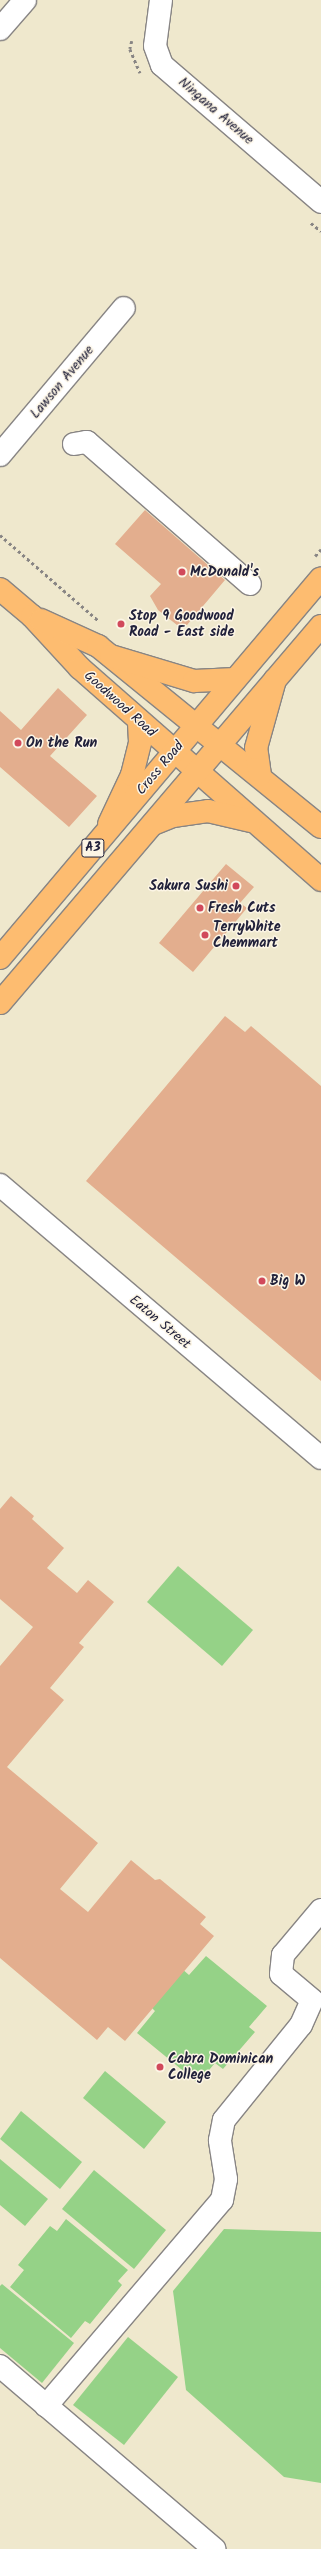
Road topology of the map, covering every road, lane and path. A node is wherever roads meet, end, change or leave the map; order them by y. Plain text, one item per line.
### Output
1 (25, 0) edge
2 (161, 0) edge
3 (0, 29) edge
4 (321, 202) edge
5 (124, 308) dead end
6 (74, 444) dead end
7 (0, 455) edge
8 (0, 535) edge
9 (321, 549) edge
10 (316, 569) edge
11 (250, 584) dead end
12 (0, 589) edge
13 (32, 616) junction
14 (102, 623) dead end
15 (321, 626) edge
16 (111, 656) junction
17 (235, 679) junction
18 (275, 680) junction
19 (139, 721) junction
20 (197, 725) junction
21 (220, 744) junction
22 (174, 752) junction
23 (197, 772) junction
24 (260, 775) junction
25 (251, 821) junction
26 (153, 824) junction
27 (321, 827) edge
28 (104, 834) junction
29 (321, 880) edge
30 (0, 958) edge
31 (0, 1003) edge
32 (0, 1185) edge
33 (321, 1458) edge
34 (321, 1910) edge
35 (316, 1995) edge
36 (0, 2366) edge
37 (46, 2406) junction
38 (214, 2549) edge

1 - 3 street
2 - 4 street, Ningana Avenue
5 - 7 street, Lawson Avenue
6 - 11 street
8 - 14 path
9 - 10 path
10 - 17 main road, Cross Road / A3
12 - 13 main road, Goodwood Road
13 - 16 main road, Goodwood Road
13 - 19 main road, Goodwood Road
15 - 18 main road, A3
16 - 17 main road
16 - 20 main road, Goodwood Road
17 - 20 main road, Cross Road / A3
18 - 21 main road, A3
18 - 24 main road
19 - 22 main road, Goodwood Road
19 - 28 main road
20 - 21 main road, Goodwood Road
20 - 22 main road, Cross Road / A3
21 - 23 main road, A3
21 - 24 main road, Goodwood Road
22 - 23 main road, Goodwood Road
22 - 28 main road, Cross Road / A3
23 - 25 main road, Goodwood Road
23 - 26 main road, A3
24 - 27 main road, Goodwood Road
25 - 26 main road
25 - 29 main road, Goodwood Road
26 - 31 main road, A3
28 - 30 main road, Cross Road / A3
32 - 33 street, Eaton Street
34 - 35 street
35 - 37 street
36 - 37 street
37 - 38 street

